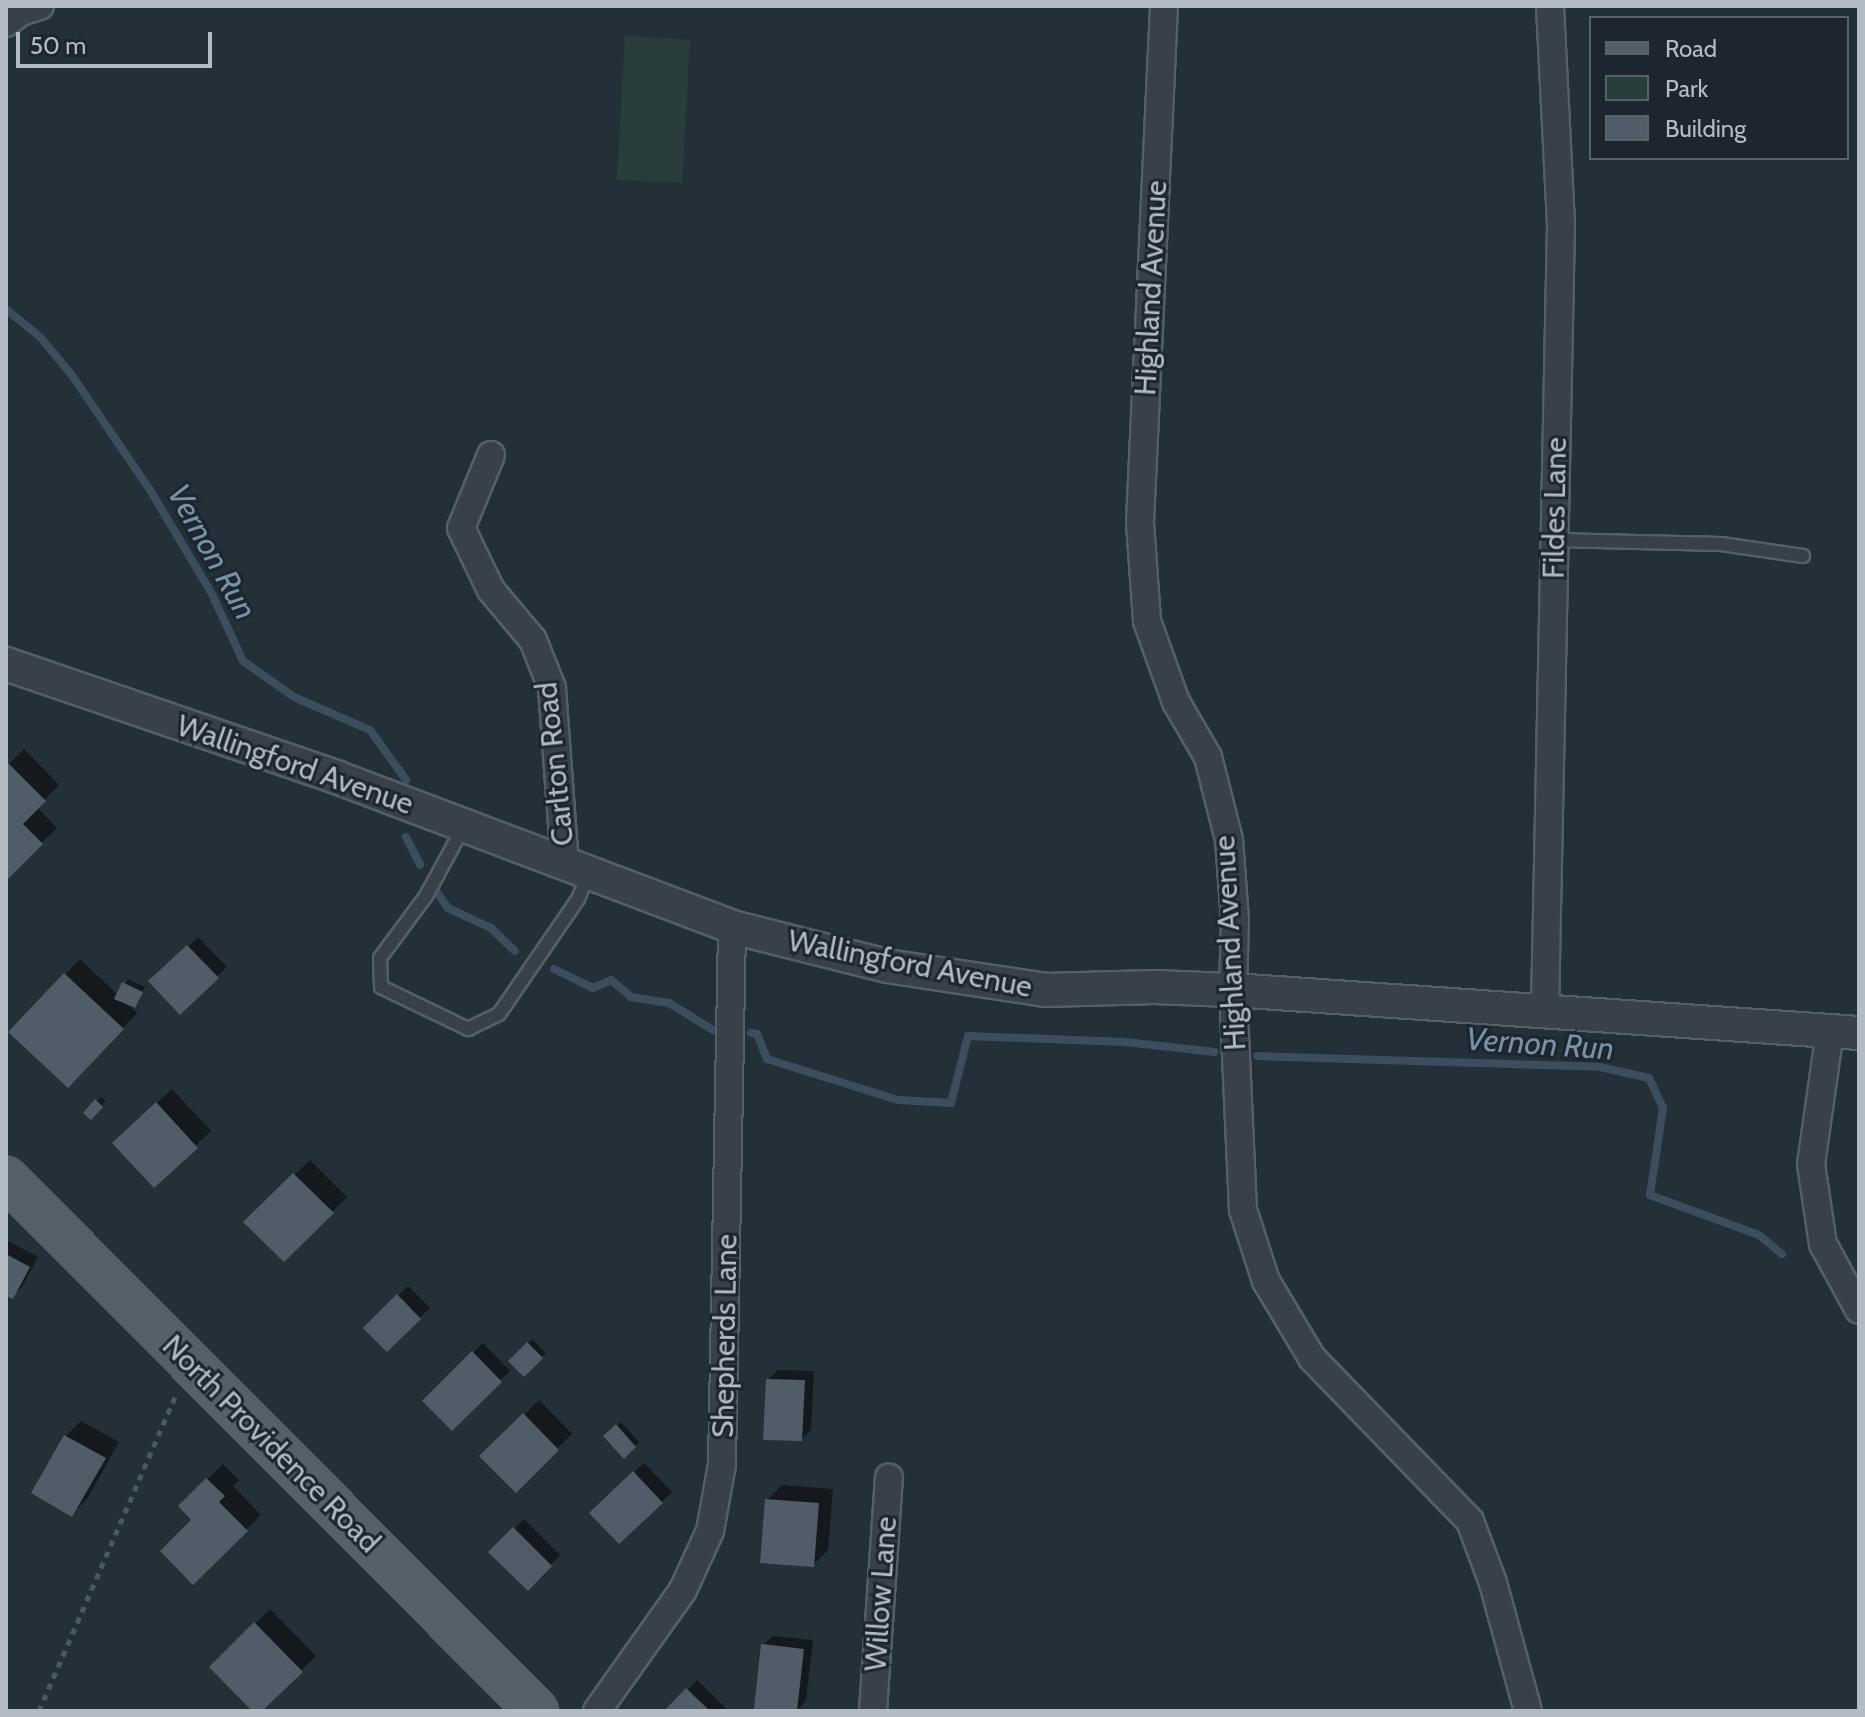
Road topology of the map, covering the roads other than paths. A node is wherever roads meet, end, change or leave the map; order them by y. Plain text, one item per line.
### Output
1 (40, 6) edge
2 (1164, 6) edge
3 (1550, 6) edge
4 (6, 23) edge
5 (491, 455) dead end
6 (1554, 540) junction
7 (1803, 556) dead end
8 (6, 664) edge
9 (465, 826) junction
10 (577, 868) junction
11 (732, 927) junction
12 (1233, 990) junction
13 (1545, 1009) junction
14 (1845, 1032) edge
15 (6, 1178) edge
16 (1859, 1310) edge
17 (889, 1478) dead end
18 (537, 1711) edge
19 (597, 1711) edge
20 (873, 1711) edge
21 (1528, 1711) edge

1 - 4 street
2 - 12 street, Highland Avenue
3 - 6 street, Fildes Lane
5 - 10 street, Carlton Road
6 - 7 lane
6 - 13 street, Fildes Lane
8 - 9 street, Wallingford Avenue
9 - 10 street, Wallingford Avenue
9 - 10 lane
10 - 11 street, Wallingford Avenue
11 - 12 street, Wallingford Avenue
11 - 19 street, Shepherds Lane
12 - 13 street, Wallingford Avenue
12 - 21 street, Highland Avenue
13 - 14 street, Wallingford Avenue
14 - 16 street
15 - 18 main road, North Providence Road
17 - 20 street, Willow Lane

